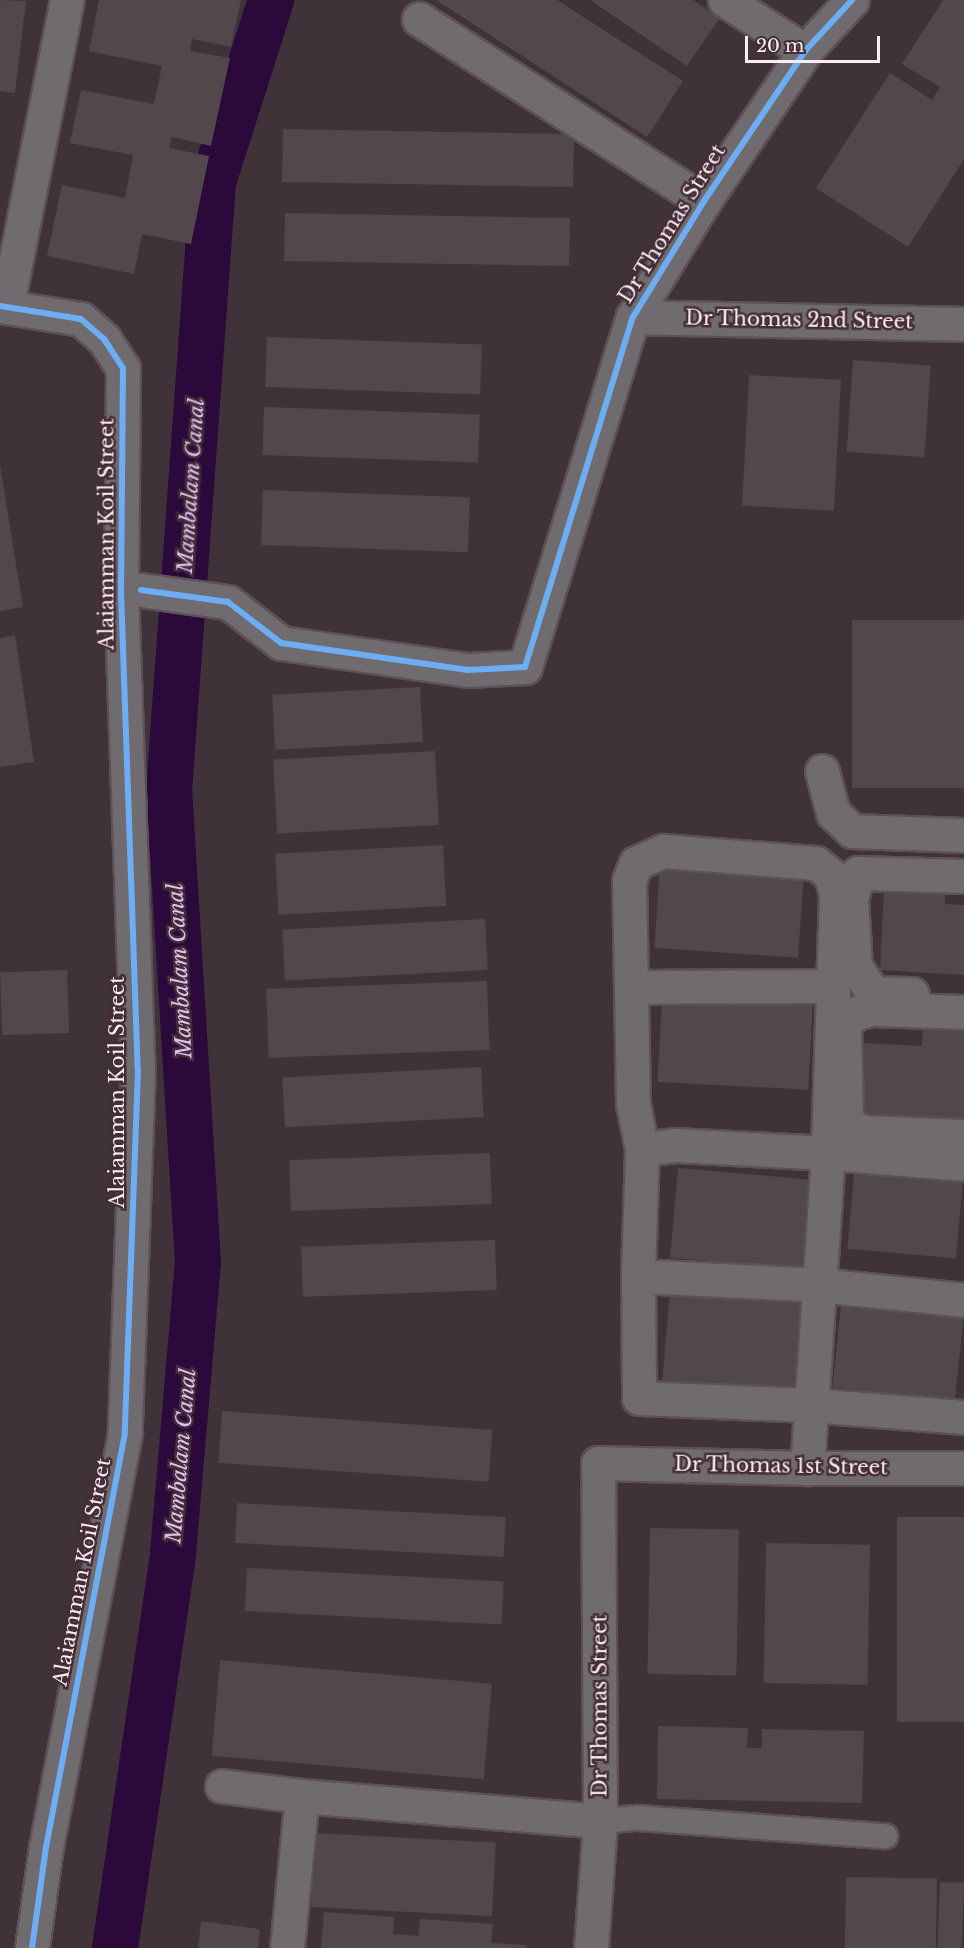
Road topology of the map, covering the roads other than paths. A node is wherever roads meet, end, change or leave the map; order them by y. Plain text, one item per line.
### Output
1 (67, 0) edge
2 (725, 0) edge
3 (852, 0) edge
4 (419, 19) dead end
5 (805, 51) junction
6 (704, 201) junction
7 (3, 305) edge
8 (633, 317) junction
9 (964, 324) edge
10 (141, 590) dead end
11 (822, 771) dead end
12 (964, 835) edge
13 (964, 876) edge
14 (832, 986) junction
15 (631, 987) junction
16 (964, 997) edge
17 (964, 1012) edge
18 (964, 1136) edge
19 (642, 1149) junction
20 (828, 1153) junction
21 (964, 1164) edge
22 (638, 1276) junction
23 (819, 1285) junction
24 (964, 1300) edge
25 (811, 1405) junction
26 (964, 1417) edge
27 (598, 1463) joint
28 (807, 1468) junction
29 (964, 1468) edge
30 (222, 1786) dead end
31 (302, 1796) junction
32 (600, 1821) junction
33 (885, 1836) dead end
34 (32, 1948) edge
35 (287, 1948) edge
36 (591, 1948) edge

1 - 7 street
2 - 5 street
3 - 5 street, Dr Thomas Street
4 - 6 street
5 - 6 street, Dr Thomas Street
6 - 8 street, Dr Thomas Street
7 - 34 street, Alaiamman Koil Street
8 - 9 street, Dr Thomas 2nd Street
8 - 10 street, Dr Thomas Street
11 - 12 street
13 - 16 street
14 - 15 street
14 - 15 street
14 - 20 street
15 - 19 street
17 - 18 street
19 - 20 street
19 - 22 street
20 - 21 street
20 - 23 street
22 - 23 street
22 - 25 street
23 - 24 street
23 - 25 street
25 - 26 street
25 - 28 street
27 - 28 street, Dr Thomas 1st Street
27 - 32 street, Dr Thomas Street
28 - 29 street, Dr Thomas 1st Street
30 - 31 street
31 - 32 street
31 - 35 street
32 - 33 lane
32 - 36 street, Dr Thomas Street

